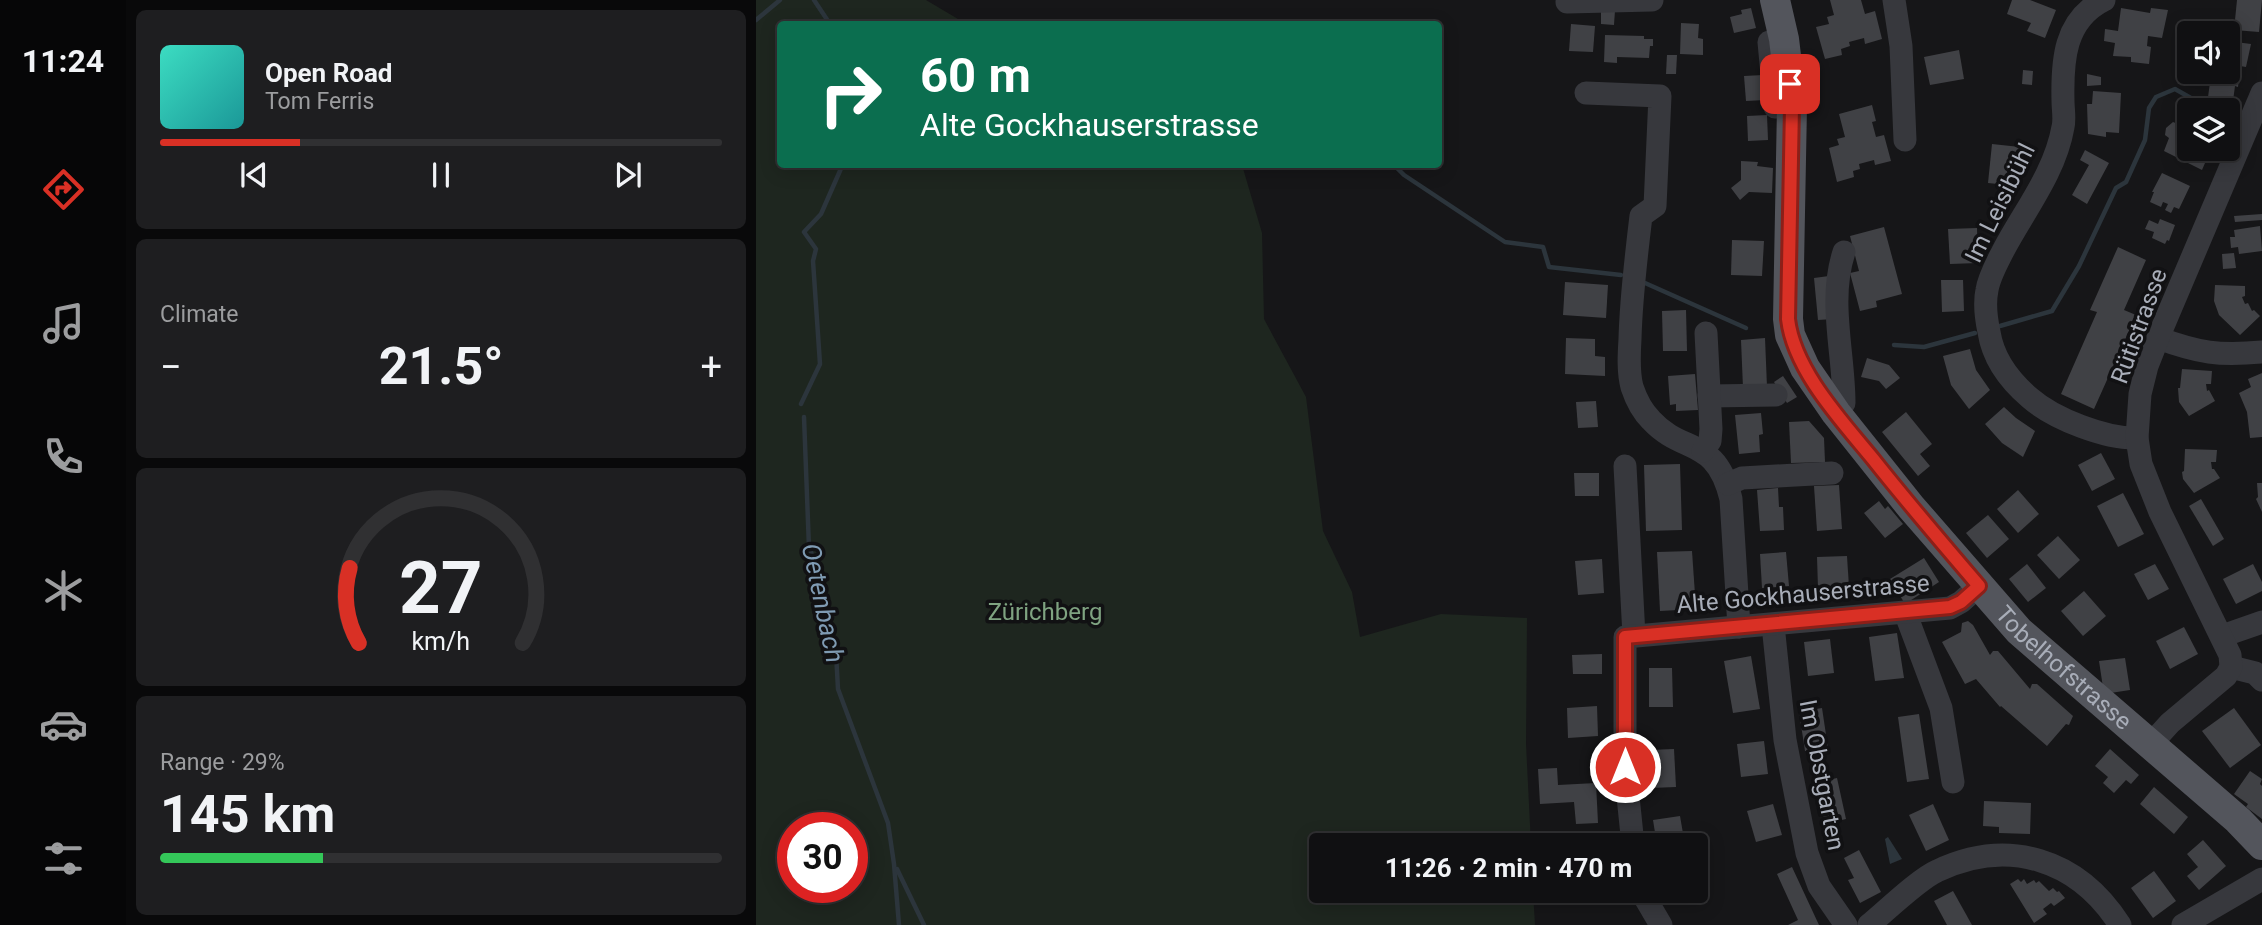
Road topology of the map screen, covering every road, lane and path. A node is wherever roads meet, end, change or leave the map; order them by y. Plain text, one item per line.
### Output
1 (1652, 0) edge
2 (1776, 0) edge
3 (1894, 0) edge
4 (2104, 0) edge
5 (1567, 2) dead end
6 (1586, 93) dead end
7 (2262, 93) edge
8 (1905, 140) dead end
9 (1844, 252) dead end
10 (1706, 333) dead end
11 (2158, 338) junction
12 (2262, 352) edge
13 (1776, 395) dead end
14 (1709, 396) junction
15 (1836, 413) junction
16 (2137, 438) junction
17 (1703, 451) junction
18 (1625, 466) dead end
19 (1832, 473) dead end
20 (1728, 484) junction
21 (1979, 586) junction
22 (1905, 612) junction
23 (2262, 622) edge
24 (1773, 625) junction
25 (1739, 627) junction
26 (1630, 636) junction
27 (2221, 636) junction
28 (2231, 667) junction
29 (2262, 680) edge
30 (2150, 745) junction
31 (1953, 782) dead end
32 (1632, 833) edge
33 (2262, 845) edge
34 (2262, 879) edge
35 (1648, 903) edge
36 (1661, 925) edge
37 (1846, 925) edge
38 (1869, 925) edge
39 (2120, 925) edge
40 (2183, 925) edge

1 - 5 street
2 - 15 main road, Tobelhofstrasse
3 - 8 street
4 - 16 street, Im Leisibühl
6 - 17 street
7 - 11 street, Rütistrasse
9 - 15 street
10 - 14 street
11 - 12 street
11 - 16 street, Rütistrasse
13 - 14 street
14 - 17 street
15 - 21 main road, Tobelhofstrasse
16 - 27 street, Rütistrasse
17 - 20 street
18 - 26 street
19 - 20 street
20 - 25 street
21 - 22 street, Alte Gockhauserstrasse
21 - 30 main road, Tobelhofstrasse
22 - 24 street, Alte Gockhauserstrasse
22 - 31 street
23 - 27 street
24 - 25 street, Alte Gockhauserstrasse
24 - 37 street, Im Obstgarten
25 - 26 street, Alte Gockhauserstrasse
26 - 32 street
27 - 28 street, Rütistrasse
28 - 29 street
28 - 30 street
30 - 33 main road, Tobelhofstrasse
34 - 40 street
35 - 36 street
38 - 39 street

